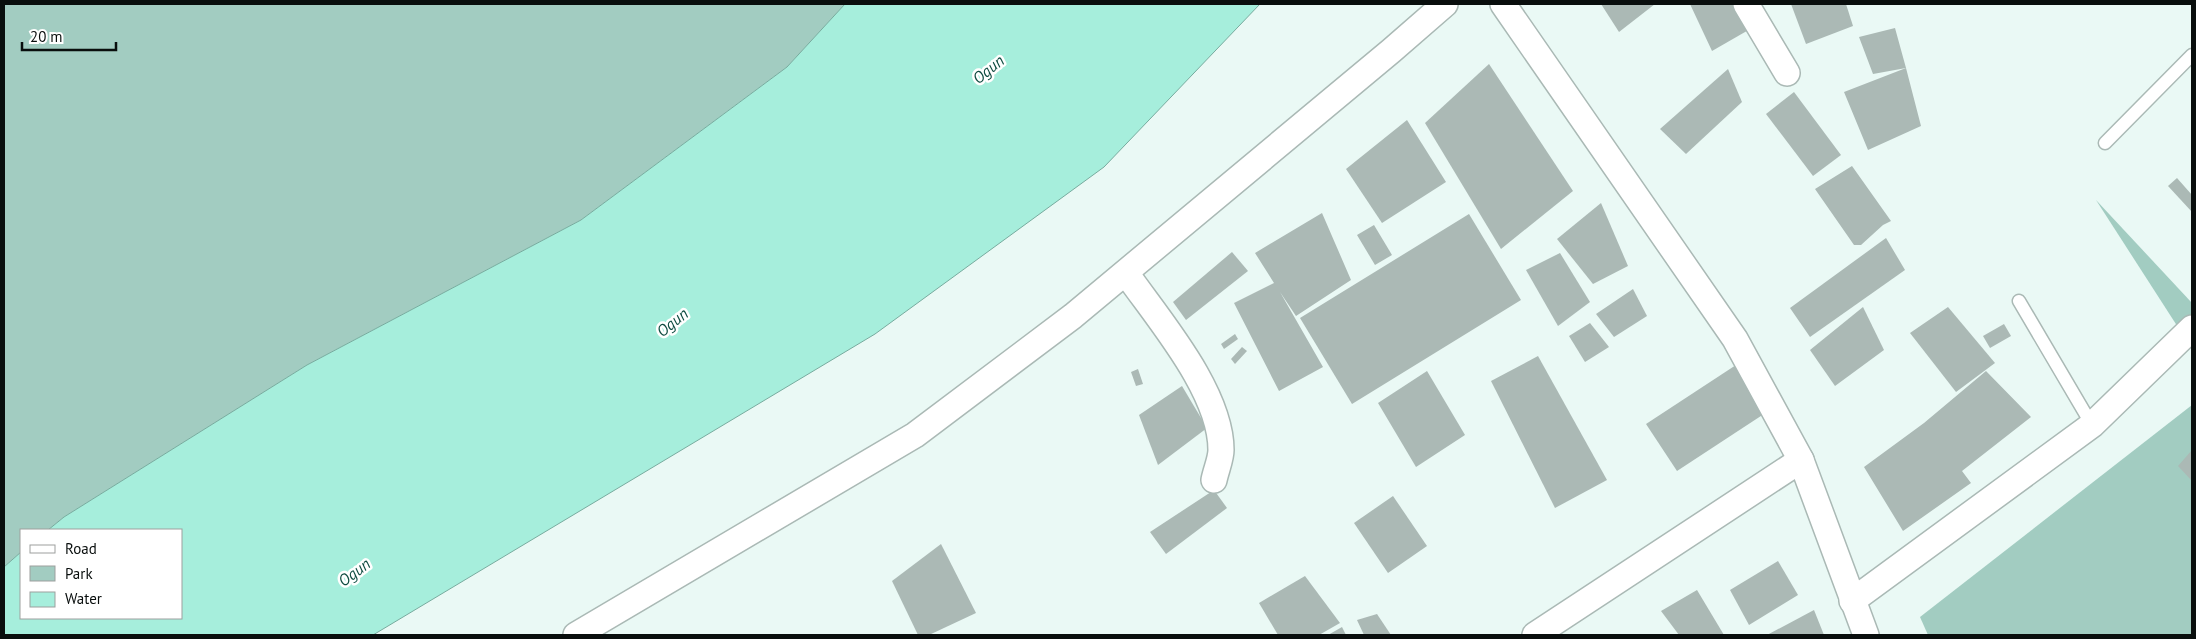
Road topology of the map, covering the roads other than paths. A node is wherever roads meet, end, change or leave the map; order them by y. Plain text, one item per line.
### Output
1 (1445, 4) edge
2 (1503, 4) edge
3 (1746, 4) edge
4 (2192, 55) edge
5 (1787, 73) dead end
6 (2105, 143) dead end
7 (1126, 272) junction
8 (2019, 300) dead end
9 (2192, 328) edge
10 (2092, 425) junction
11 (1801, 460) junction
12 (1214, 480) dead end
13 (1852, 601) junction
14 (590, 632) edge
15 (1535, 635) edge
16 (1866, 635) edge

1 - 7 street
2 - 11 street
3 - 5 street
4 - 6 lane
7 - 12 street
7 - 14 street
8 - 10 lane
9 - 10 street
10 - 13 street
11 - 13 street
11 - 15 street
13 - 16 street

